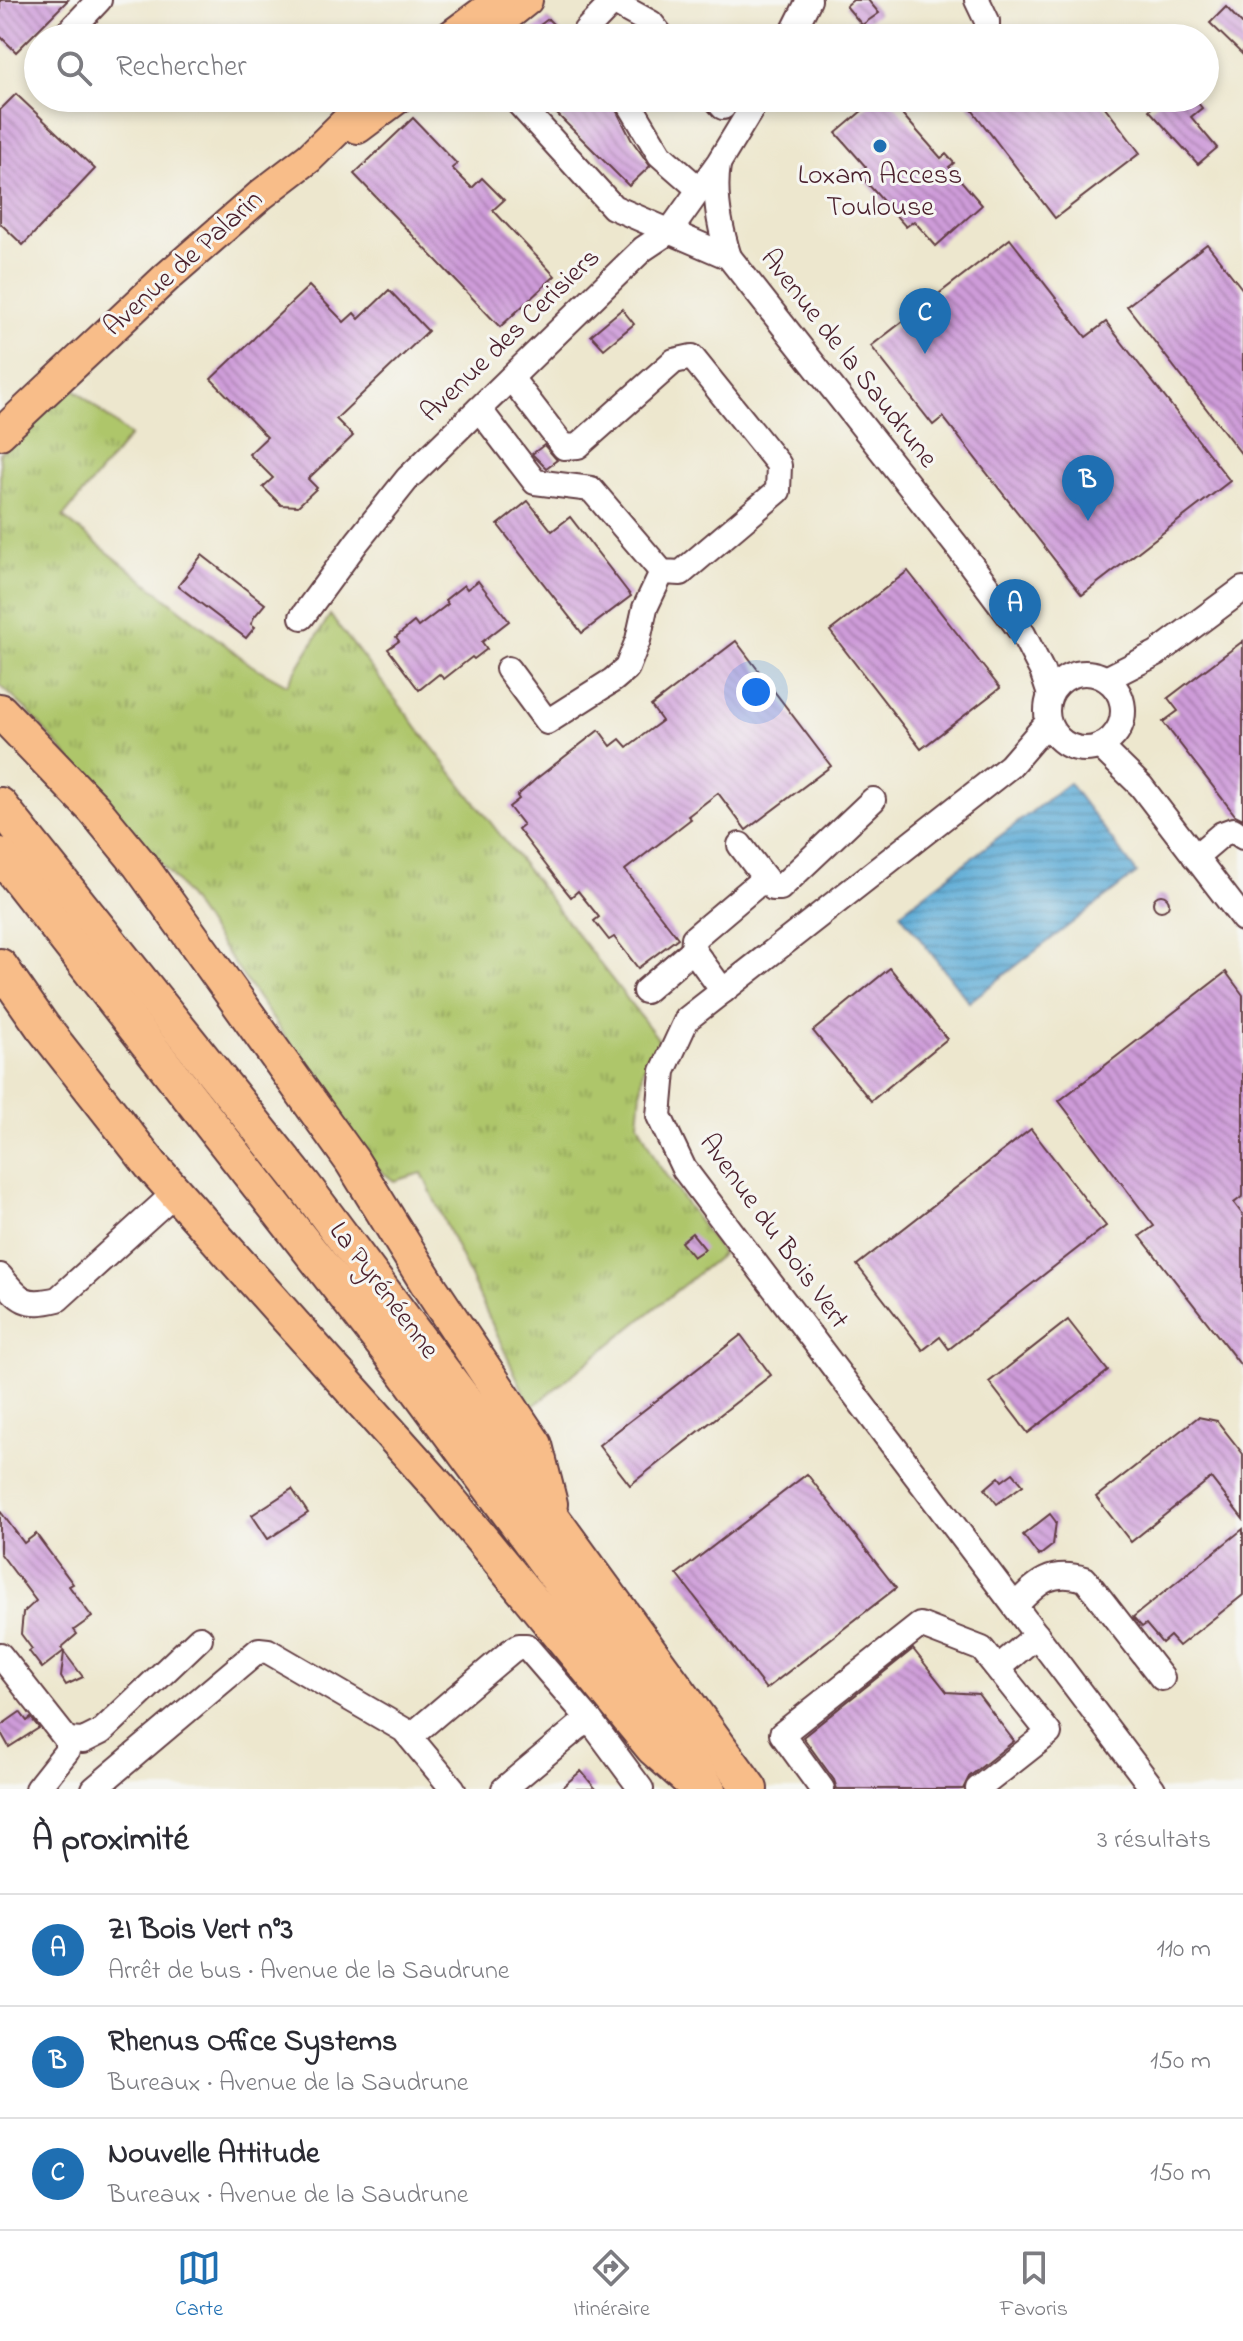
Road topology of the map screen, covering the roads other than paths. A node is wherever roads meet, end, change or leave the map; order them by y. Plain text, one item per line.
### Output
1 (99, 0) edge
2 (499, 0) edge
3 (527, 0) edge
4 (809, 0) edge
5 (977, 0) edge
6 (76, 24) edge
7 (478, 24) edge
8 (487, 24) edge
9 (592, 24) edge
10 (652, 24) edge
11 (797, 24) edge
12 (987, 24) edge
13 (356, 112) edge
14 (380, 112) edge
15 (527, 112) edge
16 (634, 112) edge
17 (749, 112) edge
18 (309, 158) junction
19 (719, 162) junction
20 (700, 190) junction
21 (670, 231) junction
22 (729, 257) junction
23 (511, 378) junction
24 (479, 409) junction
25 (0, 434) edge
26 (578, 446) junction
27 (576, 487) junction
28 (662, 572) junction
29 (1243, 589) edge
30 (302, 617) dead end
31 (1027, 641) junction
32 (1157, 653) junction
33 (508, 669) dead end
34 (1080, 673) junction
35 (1106, 679) junction
36 (1050, 695) junction
37 (0, 711) edge
38 (1122, 715) junction
39 (1048, 722) junction
40 (1070, 746) junction
41 (1100, 746) junction
42 (1010, 766) junction
43 (1141, 786) junction
44 (873, 800) dead end
45 (0, 805) edge
46 (1243, 837) edge
47 (740, 845) dead end
48 (0, 855) edge
49 (1195, 857) junction
50 (765, 878) junction
51 (1243, 919) edge
52 (693, 950) junction
53 (0, 966) edge
54 (645, 991) dead end
55 (723, 991) junction
56 (176, 1192) junction
57 (0, 1276) edge
58 (554, 1520) junction
59 (1015, 1606) junction
60 (1037, 1635) junction
61 (200, 1638) dead end
62 (0, 1655) edge
63 (999, 1667) junction
64 (1162, 1678) dead end
65 (590, 1720) junction
66 (411, 1736) junction
67 (67, 1740) junction
68 (37, 1789) edge
69 (94, 1789) edge
70 (452, 1789) edge
71 (504, 1789) edge
72 (641, 1789) edge
73 (699, 1789) edge
74 (708, 1789) edge
75 (750, 1789) edge
76 (822, 1789) edge
77 (978, 1789) edge
78 (1153, 1789) edge

1 - 6 street
2 - 7 main road
3 - 8 main road
4 - 11 street
5 - 12 street
9 - 10 street
13 - 18 main road, Avenue de Palarin
14 - 18 main road
15 - 21 street, Avenue de la Saudrune
16 - 20 street
17 - 19 street, Avenue des Cerisiers
18 - 25 main road, Avenue de Palarin
19 - 20 street, Avenue des Cerisiers
19 - 22 street
20 - 21 street, Avenue des Cerisiers
21 - 22 street, Avenue de la Saudrune
21 - 23 street, Avenue des Cerisiers
22 - 31 street, Avenue de la Saudrune
23 - 24 street, Avenue des Cerisiers
23 - 26 street
24 - 27 street
24 - 30 street, Avenue des Cerisiers
26 - 27 street
26 - 28 street
27 - 28 street
28 - 33 street
29 - 32 street
31 - 34 street, Avenue de la Saudrune
31 - 36 street, Avenue de la Saudrune
32 - 35 street
32 - 38 street
34 - 35 street
34 - 36 street
35 - 38 street
36 - 39 street
37 - 58 highway
38 - 41 street
38 - 43 street
39 - 40 street
39 - 42 street, Avenue du Bois Vert
40 - 41 street
40 - 42 street, Avenue du Bois Vert
41 - 43 street
42 - 55 street, Avenue du Bois Vert
43 - 49 street
44 - 50 street
45 - 58 highway, La Pyrénéenne
46 - 49 street
47 - 50 street
48 - 74 highway, La Pyrénéenne
49 - 51 street
50 - 52 street
52 - 54 street
52 - 55 street
53 - 56 highway
55 - 59 street, Avenue du Bois Vert
56 - 57 street
56 - 73 highway
58 - 75 highway, La Pyrénéenne
59 - 60 street, Avenue du Bois Vert
59 - 64 street
60 - 63 street
60 - 78 street, Avenue du Bois Vert
61 - 67 street
62 - 67 street
63 - 76 street
63 - 77 street
65 - 66 street
65 - 71 street
65 - 72 street
66 - 69 street
66 - 70 street
67 - 68 street

